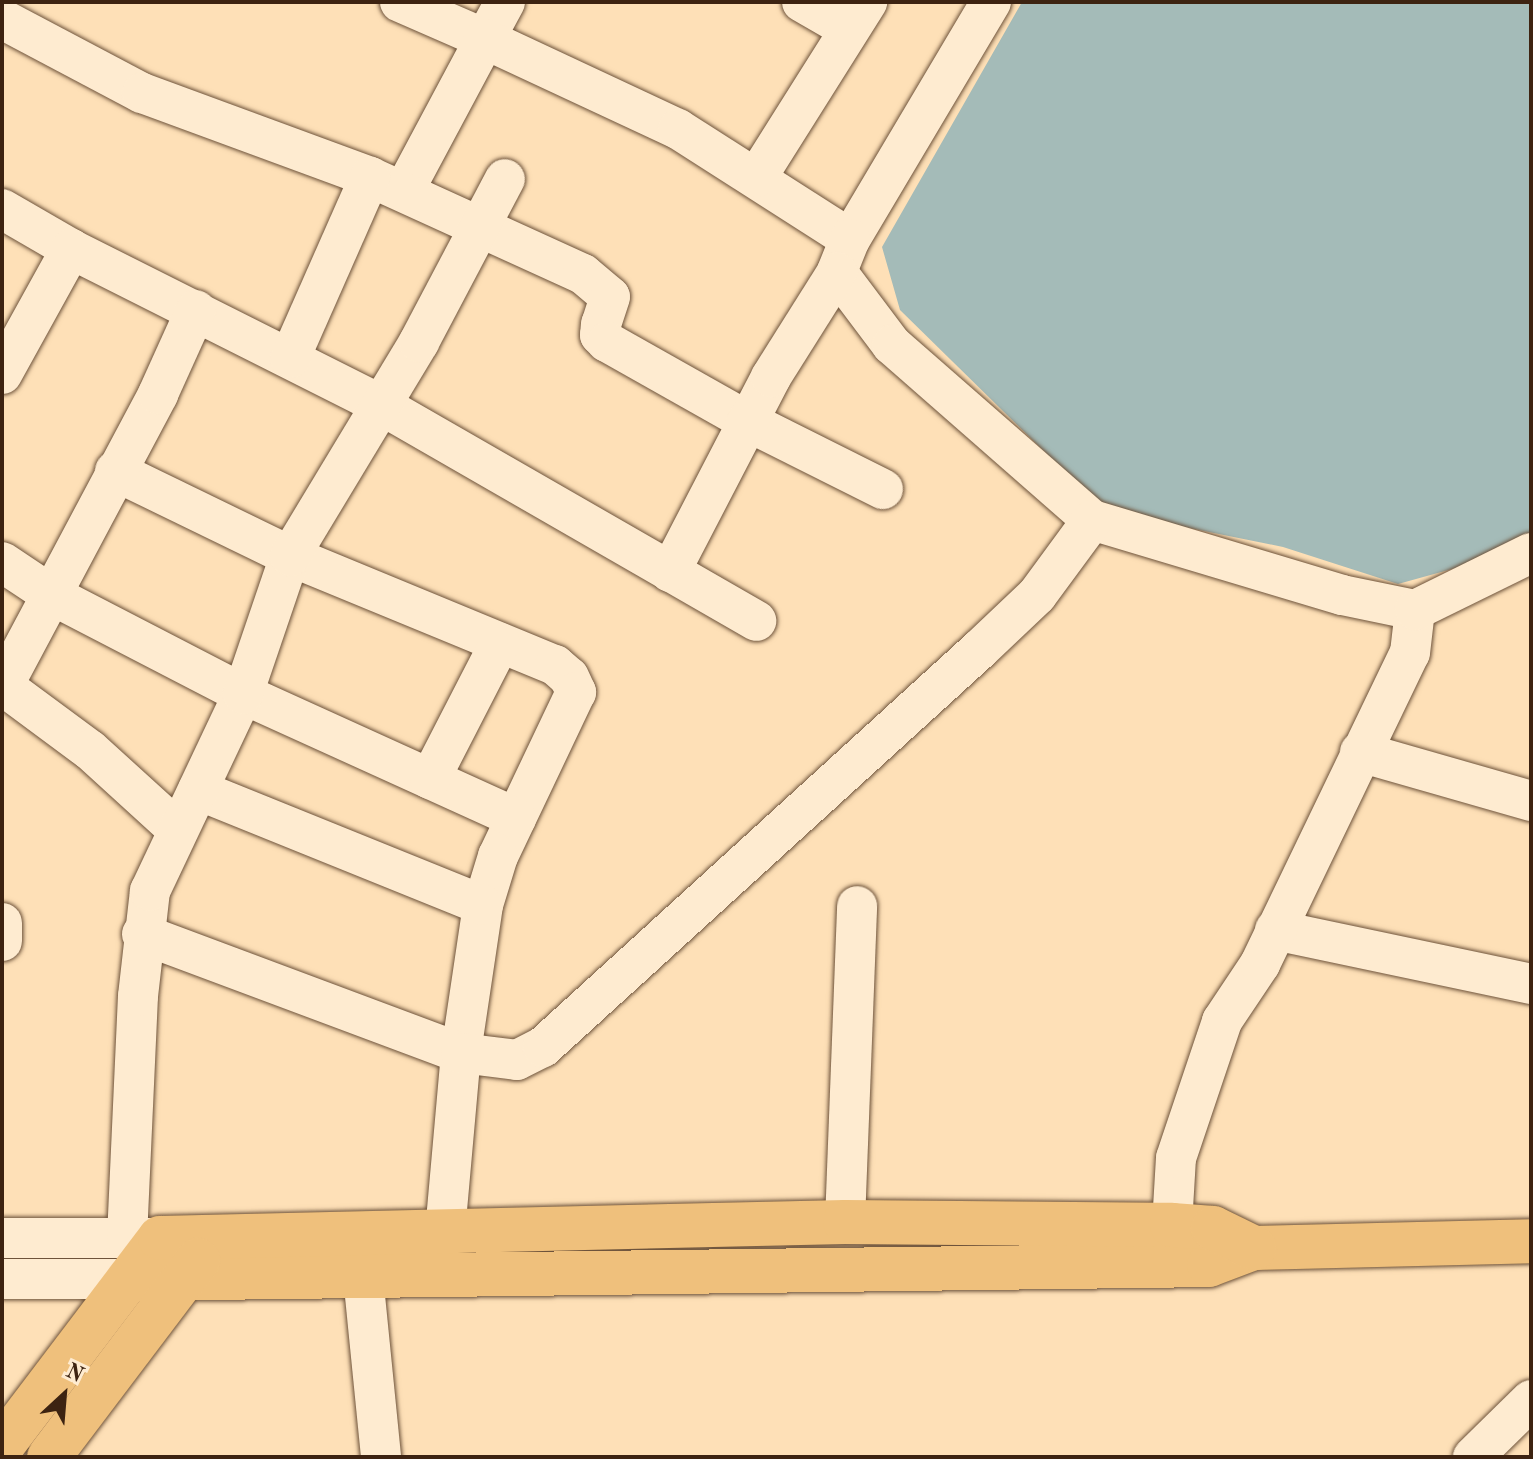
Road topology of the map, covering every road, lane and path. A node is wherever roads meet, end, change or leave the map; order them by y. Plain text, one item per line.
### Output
1 (400, 2) edge
2 (505, 2) edge
3 (802, 2) edge
4 (991, 2) edge
5 (858, 15) edge
6 (2, 19) edge
7 (485, 39) junction
8 (757, 177) junction
9 (505, 179) dead end
10 (387, 184) junction
11 (2, 209) edge
12 (481, 224) junction
13 (71, 249) junction
14 (844, 256) junction
15 (196, 310) junction
16 (290, 358) junction
17 (2, 374) edge
18 (381, 405) junction
19 (747, 421) junction
20 (115, 471) junction
21 (883, 489) dead end
22 (1092, 520) junction
23 (1531, 553) edge
24 (290, 556) junction
25 (2, 562) edge
26 (670, 572) junction
27 (50, 594) junction
28 (1415, 610) junction
29 (756, 621) dead end
30 (500, 643) junction
31 (2, 685) edge
32 (243, 694) junction
33 (1360, 752) junction
34 (430, 779) junction
35 (198, 790) junction
36 (1531, 801) edge
37 (516, 818) junction
38 (178, 830) junction
39 (483, 905) junction
40 (857, 906) dead end
41 (2, 923) edge
42 (1275, 930) junction
43 (142, 934) junction
44 (2, 941) edge
45 (1531, 984) edge
46 (461, 1053) junction
47 (845, 1222) junction
48 (1172, 1225) junction
49 (445, 1234) junction
50 (2, 1238) edge
51 (213, 1239) junction
52 (1531, 1241) edge
53 (1254, 1248) junction
54 (139, 1252) junction
55 (363, 1276) junction
56 (2, 1279) edge
57 (185, 1279) junction
58 (1531, 1400) edge
59 (2, 1446) edge
60 (49, 1457) edge
61 (381, 1457) edge
62 (1473, 1457) edge

1 - 7 street
2 - 7 street
3 - 5 street
4 - 14 street
5 - 8 street
6 - 10 street
7 - 8 street
7 - 10 street
8 - 14 street
9 - 12 street
10 - 12 street
10 - 16 street
11 - 13 street
12 - 18 street
12 - 19 street
13 - 15 street
13 - 17 street
14 - 19 street
14 - 22 street
15 - 16 street
15 - 20 street
16 - 18 street
18 - 24 street
18 - 26 street
19 - 21 street
19 - 26 street
20 - 24 street
20 - 27 street
22 - 28 street
22 - 46 street
23 - 28 street
24 - 30 street
24 - 32 street
25 - 27 street
26 - 29 street
27 - 31 street
27 - 32 street
28 - 33 street
30 - 34 street
30 - 37 street
31 - 38 street
32 - 34 street
32 - 35 street
33 - 36 street
33 - 42 street
34 - 37 street
35 - 38 street
35 - 39 street
37 - 39 street
38 - 43 street
39 - 46 street
40 - 47 street
41 - 44 street
42 - 45 street
42 - 48 street
43 - 46 street
43 - 54 street
46 - 49 street
47 - 48 highway
47 - 49 highway
48 - 53 highway
49 - 51 highway
50 - 54 street
51 - 54 highway
51 - 57 highway
52 - 53 highway
53 - 55 highway
54 - 56 street
54 - 57 highway
54 - 59 highway
55 - 57 highway
55 - 61 street
57 - 60 highway
58 - 62 street

